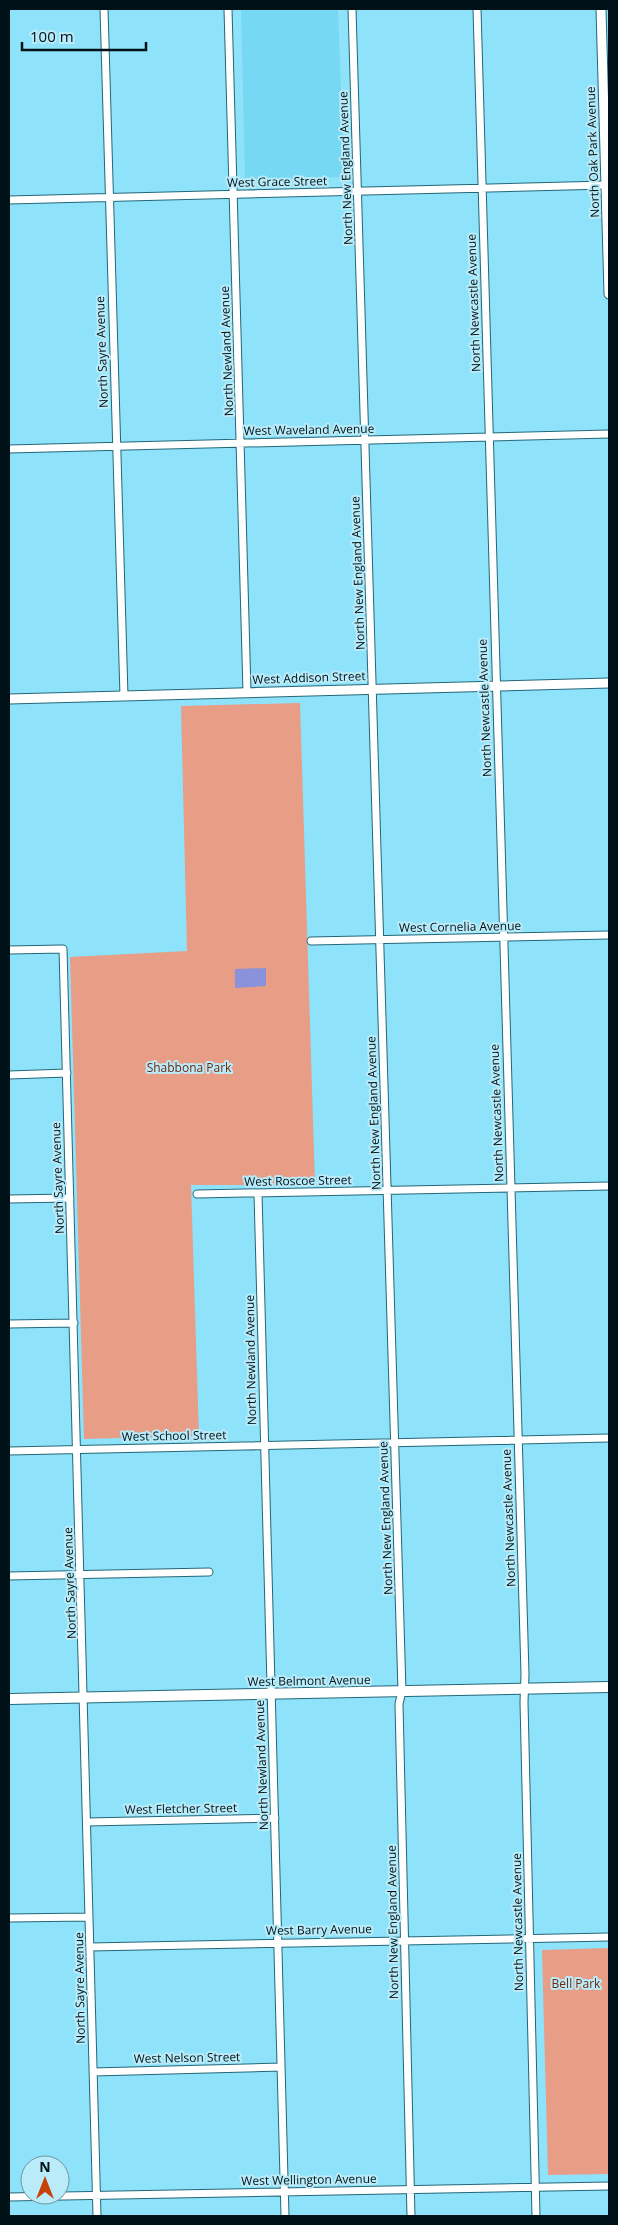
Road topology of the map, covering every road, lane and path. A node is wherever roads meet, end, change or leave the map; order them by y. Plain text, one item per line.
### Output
1 (104, 9) edge
2 (228, 9) edge
3 (352, 9) edge
4 (477, 9) edge
5 (604, 14) edge
6 (607, 138) edge
7 (606, 185) junction
8 (482, 188) junction
9 (358, 191) junction
10 (234, 194) junction
11 (109, 197) junction
12 (9, 200) edge
13 (609, 294) edge
14 (609, 434) edge
15 (489, 437) junction
16 (365, 440) junction
17 (240, 443) junction
18 (116, 446) junction
19 (9, 449) edge
20 (609, 683) edge
21 (496, 686) junction
22 (373, 689) junction
23 (247, 692) junction
24 (124, 696) junction
25 (9, 699) edge
26 (609, 935) edge
27 (504, 937) junction
28 (380, 940) junction
29 (311, 941) dead end
30 (9, 950) edge
31 (66, 1073) junction
32 (9, 1075) edge
33 (609, 1186) edge
34 (511, 1188) junction
35 (388, 1191) junction
36 (258, 1193) junction
37 (197, 1194) dead end
38 (70, 1198) junction
39 (9, 1199) edge
40 (74, 1323) junction
41 (9, 1324) edge
42 (609, 1438) edge
43 (518, 1440) junction
44 (395, 1442) junction
45 (264, 1445) junction
46 (77, 1449) junction
47 (9, 1451) edge
48 (209, 1572) dead end
49 (81, 1574) junction
50 (9, 1576) edge
51 (609, 1687) edge
52 (524, 1689) junction
53 (402, 1692) junction
54 (271, 1694) junction
55 (84, 1698) junction
56 (9, 1699) edge
57 (275, 1818) junction
58 (87, 1822) junction
59 (89, 1917) junction
60 (9, 1918) edge
61 (609, 1937) edge
62 (530, 1938) junction
63 (404, 1940) junction
64 (278, 1942) junction
65 (90, 1947) junction
66 (281, 2067) junction
67 (93, 2072) junction
68 (609, 2186) edge
69 (536, 2187) junction
70 (410, 2189) junction
71 (284, 2192) junction
72 (96, 2195) junction
73 (9, 2197) edge
74 (96, 2216) edge
75 (285, 2216) edge
76 (411, 2216) edge
77 (536, 2216) edge

1 - 11 street, North Sayre Avenue
2 - 10 street, North Newland Avenue
3 - 9 street, North New England Avenue
4 - 8 street, North Newcastle Avenue
5 - 6 street, North Oak Park Avenue
6 - 7 street, North Oak Park Avenue
7 - 8 street, West Grace Street
7 - 13 street, North Oak Park Avenue
8 - 9 street, West Grace Street
8 - 15 street, North Newcastle Avenue
9 - 10 street, West Grace Street
9 - 16 street, North New England Avenue
10 - 11 street, West Grace Street
10 - 17 street, North Newland Avenue
11 - 12 street, West Grace Street
11 - 18 street, North Sayre Avenue
14 - 15 street, West Waveland Avenue
15 - 16 street, West Waveland Avenue
15 - 21 street, North Newcastle Avenue
16 - 17 street, West Waveland Avenue
16 - 22 street, North New England Avenue
17 - 18 street, West Waveland Avenue
17 - 23 street, North Newland Avenue
18 - 19 street, West Waveland Avenue
18 - 24 street, North Sayre Avenue
20 - 21 street, West Addison Street
21 - 22 street, West Addison Street
21 - 27 street, North Newcastle Avenue
22 - 23 street, West Addison Street
22 - 28 street, North New England Avenue
23 - 24 street, West Addison Street
24 - 25 street, West Addison Street
26 - 27 street, West Cornelia Avenue
27 - 28 street, West Cornelia Avenue
27 - 34 street, North Newcastle Avenue
28 - 29 street, West Cornelia Avenue
28 - 35 street, North New England Avenue
30 - 31 street, North Sayre Avenue
31 - 32 street
31 - 38 street, North Sayre Avenue
33 - 34 street, West Roscoe Street
34 - 35 street, West Roscoe Street
34 - 43 street, North Newcastle Avenue
35 - 36 street, West Roscoe Street
35 - 44 street, North New England Avenue
36 - 37 street, West Roscoe Street
36 - 45 street, North Newland Avenue
38 - 39 street
38 - 40 street, North Sayre Avenue
40 - 41 street
40 - 46 street, North Sayre Avenue
42 - 43 street, West School Street
43 - 44 street, West School Street
43 - 52 street, North Newcastle Avenue
44 - 45 street, West School Street
44 - 53 street, North New England Avenue
45 - 46 street, West School Street
45 - 54 street, North Newland Avenue
46 - 47 street, West School Street
46 - 49 street, North Sayre Avenue
48 - 49 street
49 - 50 street
49 - 55 street, North Sayre Avenue
51 - 52 main road, West Belmont Avenue
52 - 53 main road, West Belmont Avenue
52 - 62 street, North Newcastle Avenue
53 - 54 main road, West Belmont Avenue
53 - 63 street, North New England Avenue
54 - 55 main road, West Belmont Avenue
54 - 57 street, North Newland Avenue
55 - 56 main road, West Belmont Avenue
55 - 58 street, North Sayre Avenue
57 - 58 street, West Fletcher Street
57 - 64 street, North Newland Avenue
58 - 59 street, North Sayre Avenue
59 - 60 street
59 - 65 street, North Sayre Avenue
61 - 62 street, West Barry Avenue
62 - 63 street, West Barry Avenue
62 - 69 street, North Newcastle Avenue
63 - 64 street, West Barry Avenue
63 - 70 street, North New England Avenue
64 - 65 street, West Barry Avenue
64 - 66 street, North Newland Avenue
65 - 67 street, North Sayre Avenue
66 - 67 street, West Nelson Street
66 - 71 street, North Newland Avenue
67 - 72 street, North Sayre Avenue
68 - 69 street, West Wellington Avenue
69 - 70 street, West Wellington Avenue
69 - 77 street, North Newcastle Avenue
70 - 71 street, West Wellington Avenue
70 - 76 street, North New England Avenue
71 - 72 street, West Wellington Avenue
71 - 75 street, North Newland Avenue
72 - 73 street, West Wellington Avenue
72 - 74 street, North Sayre Avenue

